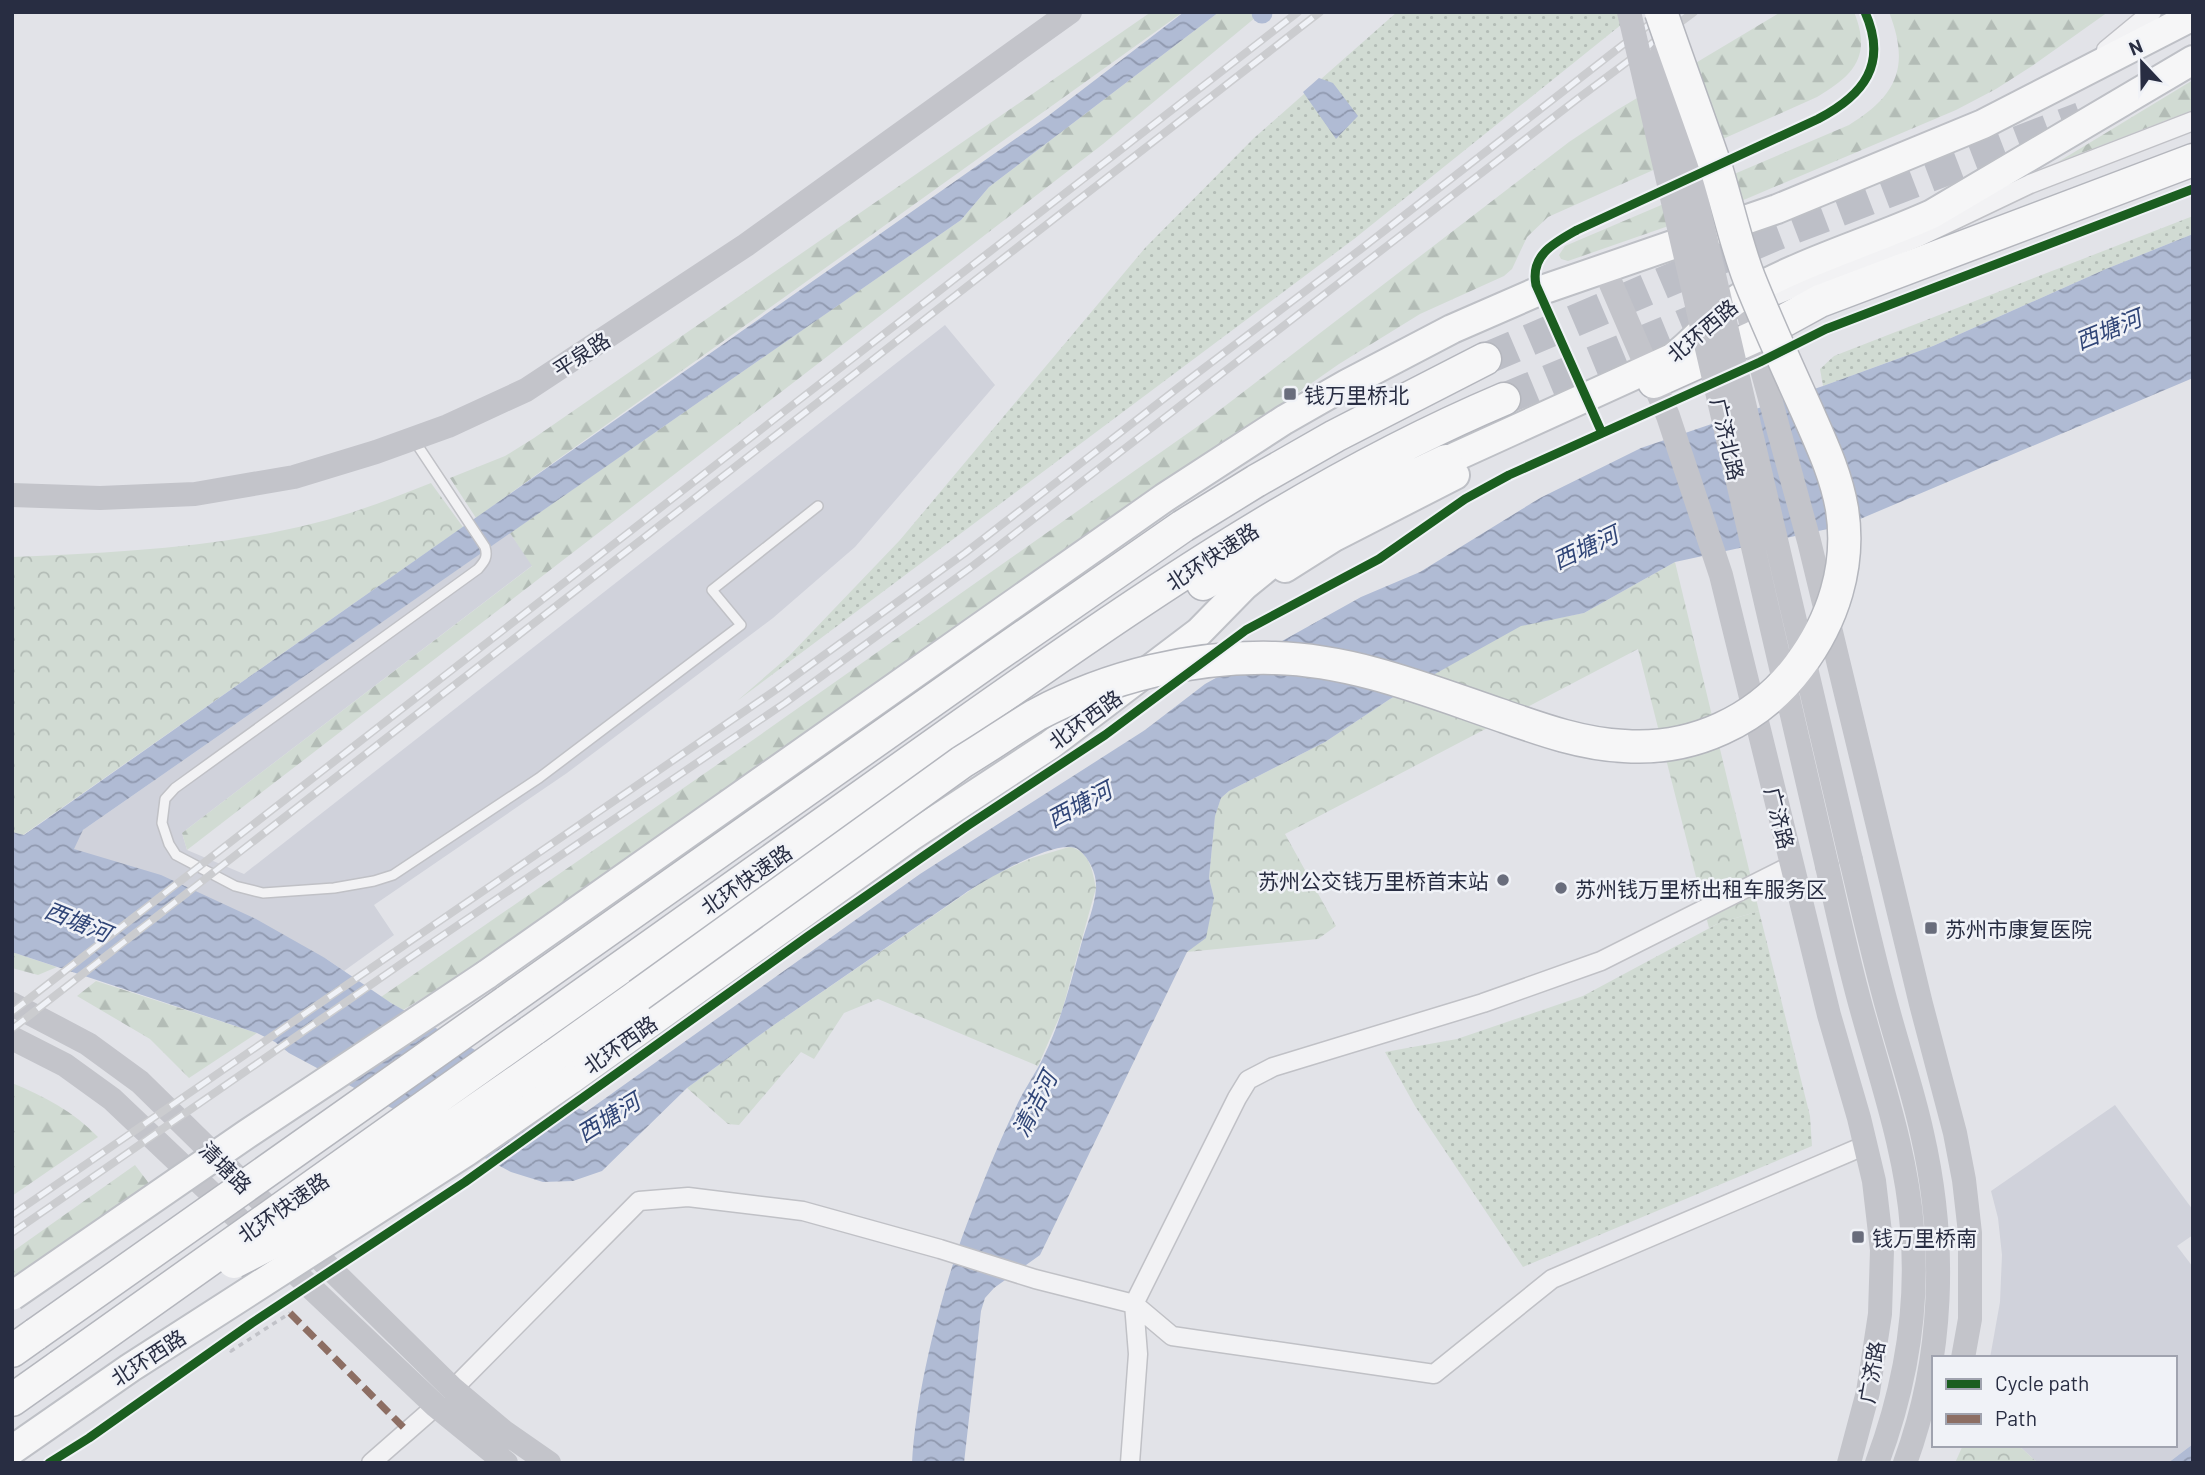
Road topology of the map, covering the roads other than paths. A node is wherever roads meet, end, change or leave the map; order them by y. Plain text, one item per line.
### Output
1 (1070, 12) edge
2 (1629, 12) edge
3 (1653, 12) edge
4 (1661, 12) edge
5 (1678, 12) edge
6 (2150, 13) edge
7 (2193, 16) edge
8 (2193, 60) edge
9 (2080, 73) junction
10 (2193, 121) edge
11 (2193, 160) edge
12 (1717, 172) junction
13 (1727, 227) junction
14 (1605, 270) junction
15 (1748, 313) junction
16 (1485, 359) tunnel mouth
17 (1651, 375) junction
18 (1504, 399) tunnel mouth
19 (413, 439) junction
20 (1446, 461) junction
21 (12, 495) edge
22 (818, 506) dead end
23 (1199, 632) junction
24 (918, 757) junction
25 (1839, 863) junction
26 (1792, 865) junction
27 (12, 1004) edge
28 (12, 1038) edge
29 (561, 1068) junction
30 (1867, 1145) junction
31 (12, 1296) edge
32 (1134, 1304) junction
33 (133, 1314) junction
34 (24, 1343) edge
35 (1963, 1356) edge
36 (445, 1397) junction
37 (12, 1400) edge
38 (1932, 1431) edge
39 (12, 1450) edge
40 (371, 1463) edge
41 (506, 1463) edge
42 (549, 1463) edge
43 (1130, 1463) edge
44 (1849, 1463) edge
45 (1877, 1463) edge
46 (1905, 1463) edge
47 (1913, 1463) edge

1 - 19 main road, 平泉路
2 - 25 main road, 广济北路, bridge
3 - 25 main road, 广济北路, bridge
4 - 12 highway, bridge
5 - 12 highway, bridge
6 - 9 street
7 - 9 main road
8 - 15 main road, 北环西路
9 - 13 main road
10 - 15 street
11 - 15 highway
12 - 29 highway, bridge
13 - 14 main road
13 - 15 main road
14 - 17 main road, 广济路
14 - 31 main road, bridge
15 - 17 highway
15 - 17 main road, 北环西路
15 - 35 main road
16 - 34 highway, 北环快速路, bridge
17 - 20 main road, 北环西路
17 - 23 main road
17 - 26 main road, 广济路
18 - 24 highway, 北环快速路
19 - 21 main road, 平泉路
19 - 22 lane
20 - 23 main road, 北环西路
20 - 24 highway
23 - 29 main road, 北环西路
24 - 33 highway, 北环快速路, bridge
25 - 45 main road, 广济路
25 - 46 main road
26 - 30 main road, 广济路
26 - 32 street
27 - 36 main road, 清塘路
28 - 36 main road, 清塘路
29 - 33 highway, bridge
29 - 39 main road, 北环西路, bridge
30 - 32 street
30 - 44 main road, 广济路
32 - 36 street
32 - 43 street
33 - 37 highway, 北环快速路, bridge
36 - 40 street
36 - 41 main road, 清塘路
36 - 42 main road, 清塘路
38 - 47 main road

